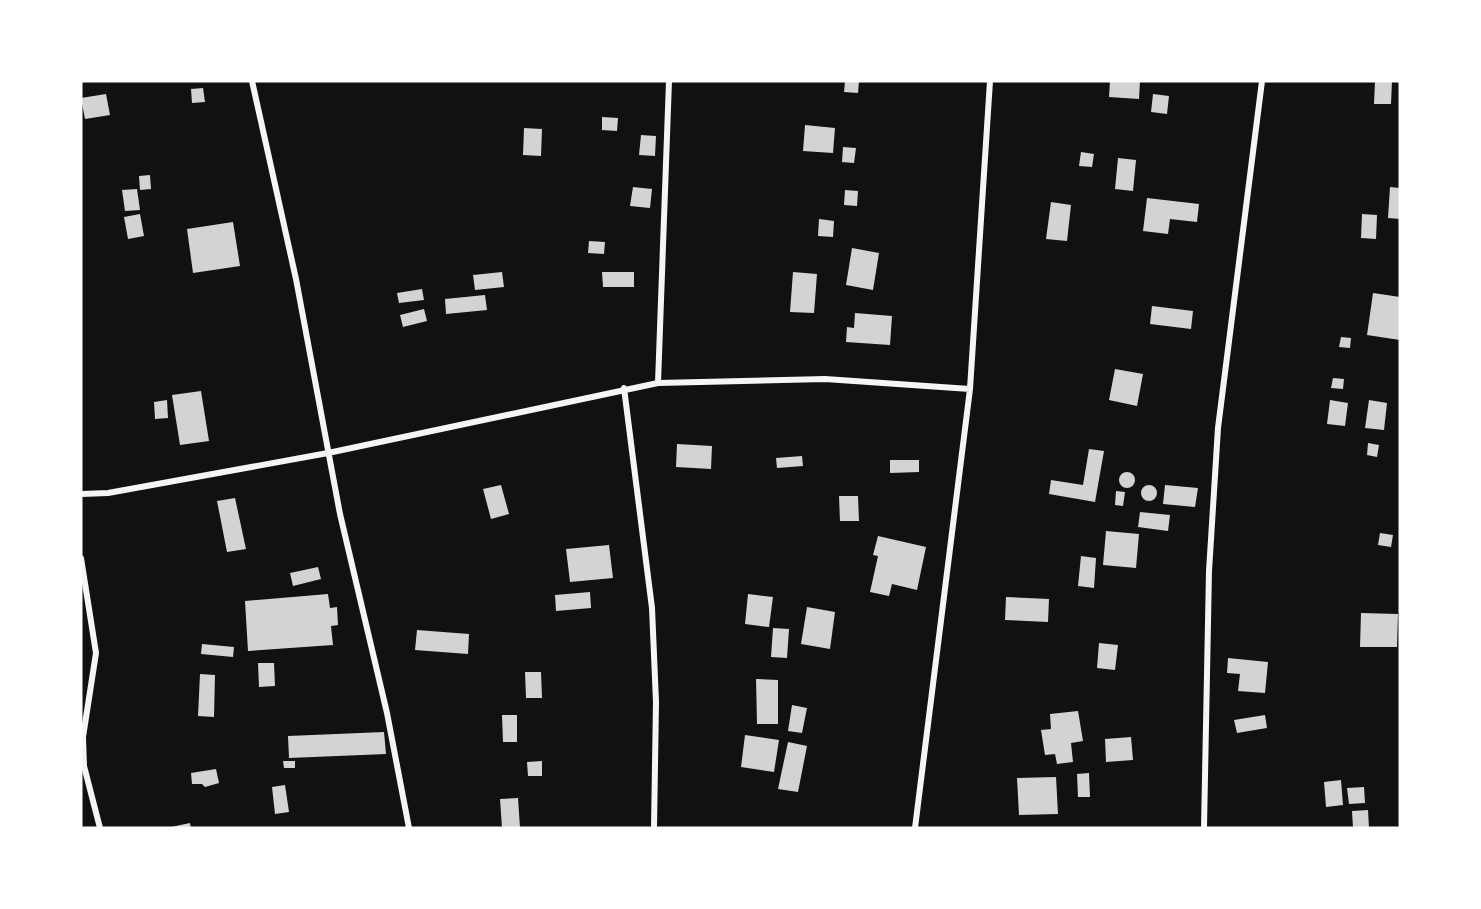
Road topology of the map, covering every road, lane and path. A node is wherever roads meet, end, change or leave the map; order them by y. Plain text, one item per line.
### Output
1 (252, 81) edge
2 (669, 81) edge
3 (990, 81) edge
4 (1262, 81) edge
5 (658, 383) junction
6 (624, 388) junction
7 (970, 389) junction
8 (328, 453) junction
9 (81, 494) edge
10 (81, 558) edge
11 (100, 828) edge
12 (409, 828) edge
13 (654, 828) edge
14 (915, 828) edge
15 (1204, 828) edge

1 - 8 street
2 - 5 street
3 - 7 street
4 - 15 street
5 - 6 street
5 - 7 street
6 - 8 street
6 - 13 street
7 - 14 street
8 - 9 street
8 - 12 street
10 - 11 street

